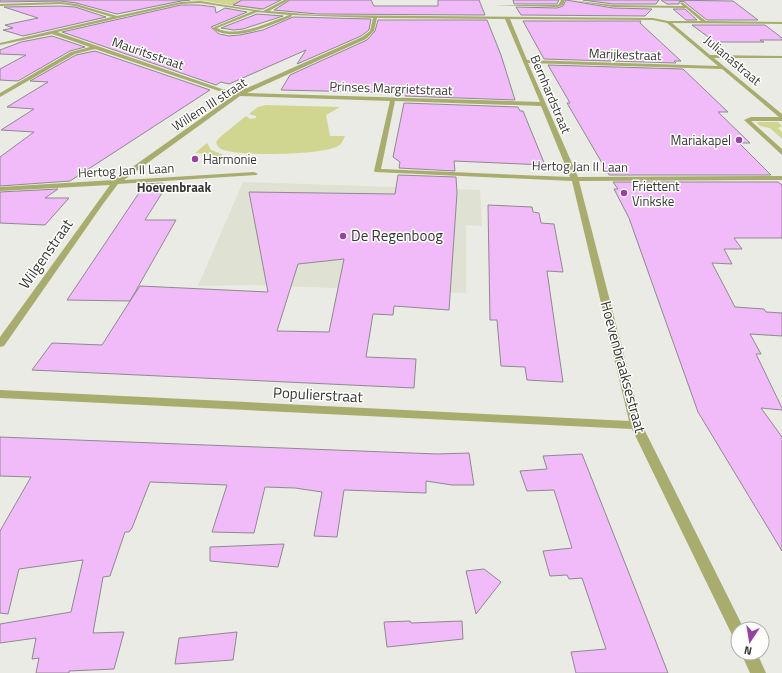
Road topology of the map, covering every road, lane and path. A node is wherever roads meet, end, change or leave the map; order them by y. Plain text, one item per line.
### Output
1 (12, 0) edge
2 (180, 0) edge
3 (287, 0) edge
4 (491, 0) edge
5 (563, 0) edge
6 (572, 0) edge
7 (677, 0) edge
8 (188, 2) junction
9 (0, 5) edge
10 (7, 5) junction
11 (496, 5) junction
12 (686, 7) junction
13 (257, 11) junction
14 (264, 12) junction
15 (294, 15) junction
16 (118, 17) junction
17 (375, 17) junction
18 (500, 18) junction
19 (507, 18) junction
20 (668, 22) junction
21 (705, 22) junction
22 (782, 23) edge
23 (51, 32) junction
24 (0, 44) edge
25 (96, 47) junction
26 (710, 56) junction
27 (782, 57) edge
28 (525, 61) junction
29 (724, 68) junction
30 (239, 94) junction
31 (0, 95) edge
32 (393, 99) junction
33 (543, 104) junction
34 (767, 104) junction
35 (775, 104) dead end
36 (782, 118) edge
37 (782, 153) edge
38 (254, 174) dead end
39 (782, 178) edge
40 (575, 179) junction
41 (116, 182) junction
42 (0, 189) edge
43 (0, 344) edge
44 (0, 394) edge
45 (636, 425) junction
46 (733, 621) edge
47 (753, 661) edge
48 (758, 673) edge

1 - 10 street
2 - 8 street
3 - 14 street
4 - 11 street
5 - 11 street
6 - 12 street
7 - 12 street
8 - 13 street
8 - 16 street
9 - 10 street
10 - 16 street
11 - 18 street
12 - 21 street
13 - 14 street
13 - 15 street
14 - 15 street
15 - 17 street
16 - 23 street
17 - 18 street
17 - 30 street, Willem III straat
18 - 19 street
19 - 20 street
19 - 28 street, Bernhardstraat
20 - 21 street
20 - 26 street, Julianastraat
21 - 22 street
23 - 24 street
23 - 25 street, Mauritsstraat
25 - 30 street, Mauritsstraat
25 - 31 street
26 - 27 street
26 - 29 street, Julianastraat
28 - 29 street, Marijkestraat
28 - 33 street, Bernhardstraat
29 - 34 street, Julianastraat
30 - 32 street, Prinses Margrietstraat
30 - 41 street, Willem III straat
32 - 33 street, Prinses Margrietstraat
32 - 40 street, Hertog Jan II Laan
33 - 40 street, Bernhardstraat
34 - 35 street
34 - 36 street, Julianastraat
36 - 37 street, Julianastraat
38 - 41 street, Hertog Jan II Laan
39 - 40 street, Hertog Jan II Laan
40 - 45 street, Hoevenbraaksestraat
41 - 42 street, Hertog Jan II Laan
41 - 43 street, Wilgenstraat
44 - 45 street, Populierstraat
45 - 46 street, Hoevenbraaksestraat
47 - 48 street

